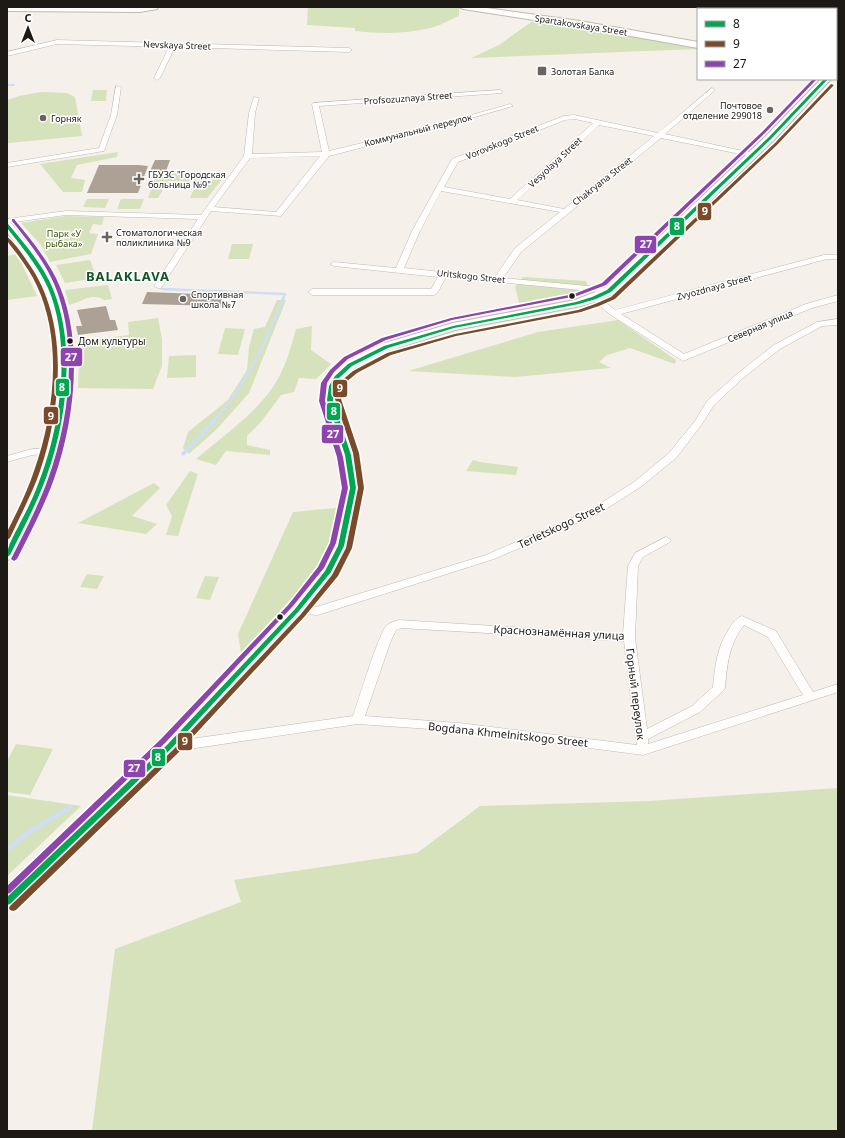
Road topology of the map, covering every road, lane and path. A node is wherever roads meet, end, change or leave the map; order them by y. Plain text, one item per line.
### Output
1 (154, 7) edge
2 (463, 7) edge
3 (9, 8) edge
4 (173, 45) junction
5 (697, 45) edge
6 (14, 46) dead end
7 (30, 48) junction
8 (349, 50) dead end
9 (7, 54) edge
10 (157, 78) dead end
11 (825, 80) edge
12 (118, 87) dead end
13 (712, 90) dead end
14 (500, 92) dead end
15 (256, 98) dead end
16 (510, 106) dead end
17 (597, 123) junction
18 (659, 136) junction
19 (326, 154) junction
20 (752, 155) junction
21 (248, 156) junction
22 (7, 165) edge
23 (439, 188) junction
24 (512, 201) junction
25 (209, 209) junction
26 (564, 211) junction
27 (203, 216) junction
28 (7, 221) edge
29 (7, 225) edge
30 (838, 257) edge
31 (334, 264) dead end
32 (400, 269) junction
33 (444, 273) junction
34 (498, 279) junction
35 (158, 286) dead end
36 (608, 291) junction
37 (312, 292) dead end
38 (594, 298) junction
39 (838, 298) edge
40 (614, 313) junction
41 (838, 322) edge
42 (51, 451) junction
43 (7, 460) edge
44 (666, 540) dead end
45 (7, 555) edge
46 (298, 610) junction
47 (629, 638) junction
48 (838, 688) edge
49 (810, 697) junction
50 (358, 720) junction
51 (641, 737) junction
52 (170, 747) junction
53 (644, 750) junction
54 (7, 902) edge

1 - 3 main road
2 - 5 main road, Spartakovskaya Street
4 - 7 street, Nevskaya Street
4 - 8 street, Nevskaya Street
4 - 10 street
6 - 7 street
7 - 9 street, Nevskaya Street
11 - 20 main road
12 - 22 street
13 - 18 street, Chakryana Street
14 - 19 street, Profsozuznaya Street
15 - 21 street
16 - 19 street, Коммунальный переулок
17 - 18 street
17 - 23 street, Vorovskogo Street
17 - 24 street, Vesyolaya Street
18 - 20 street
18 - 26 street, Chakryana Street
19 - 21 street, Коммунальный переулок
19 - 25 street
20 - 36 main road
21 - 25 street
23 - 24 street
23 - 32 street, Vorovskogo Street
24 - 26 street
25 - 27 street
26 - 34 street, Chakryana Street
27 - 28 street
27 - 35 street
29 - 42 main road
30 - 40 street, Zvyozdnaya Street
31 - 32 street, Uritskogo Street
32 - 33 street, Uritskogo Street
33 - 34 street, Uritskogo Street
33 - 37 street
34 - 36 street, Uritskogo Street
36 - 38 main road
38 - 40 street
38 - 46 main road
39 - 40 street, Северная улица
41 - 46 street, Terletskogo Street
42 - 43 street
42 - 45 main road
44 - 47 street, Краснознамённая улица
46 - 52 main road
47 - 50 street, Краснознамённая улица
47 - 51 street, Горный переулок
48 - 49 street, Bogdana Khmelnitskogo Street
49 - 51 street
49 - 53 street, Bogdana Khmelnitskogo Street
50 - 52 street, Bogdana Khmelnitskogo Street
50 - 53 street, Bogdana Khmelnitskogo Street
51 - 53 street, Горный переулок
52 - 54 main road

